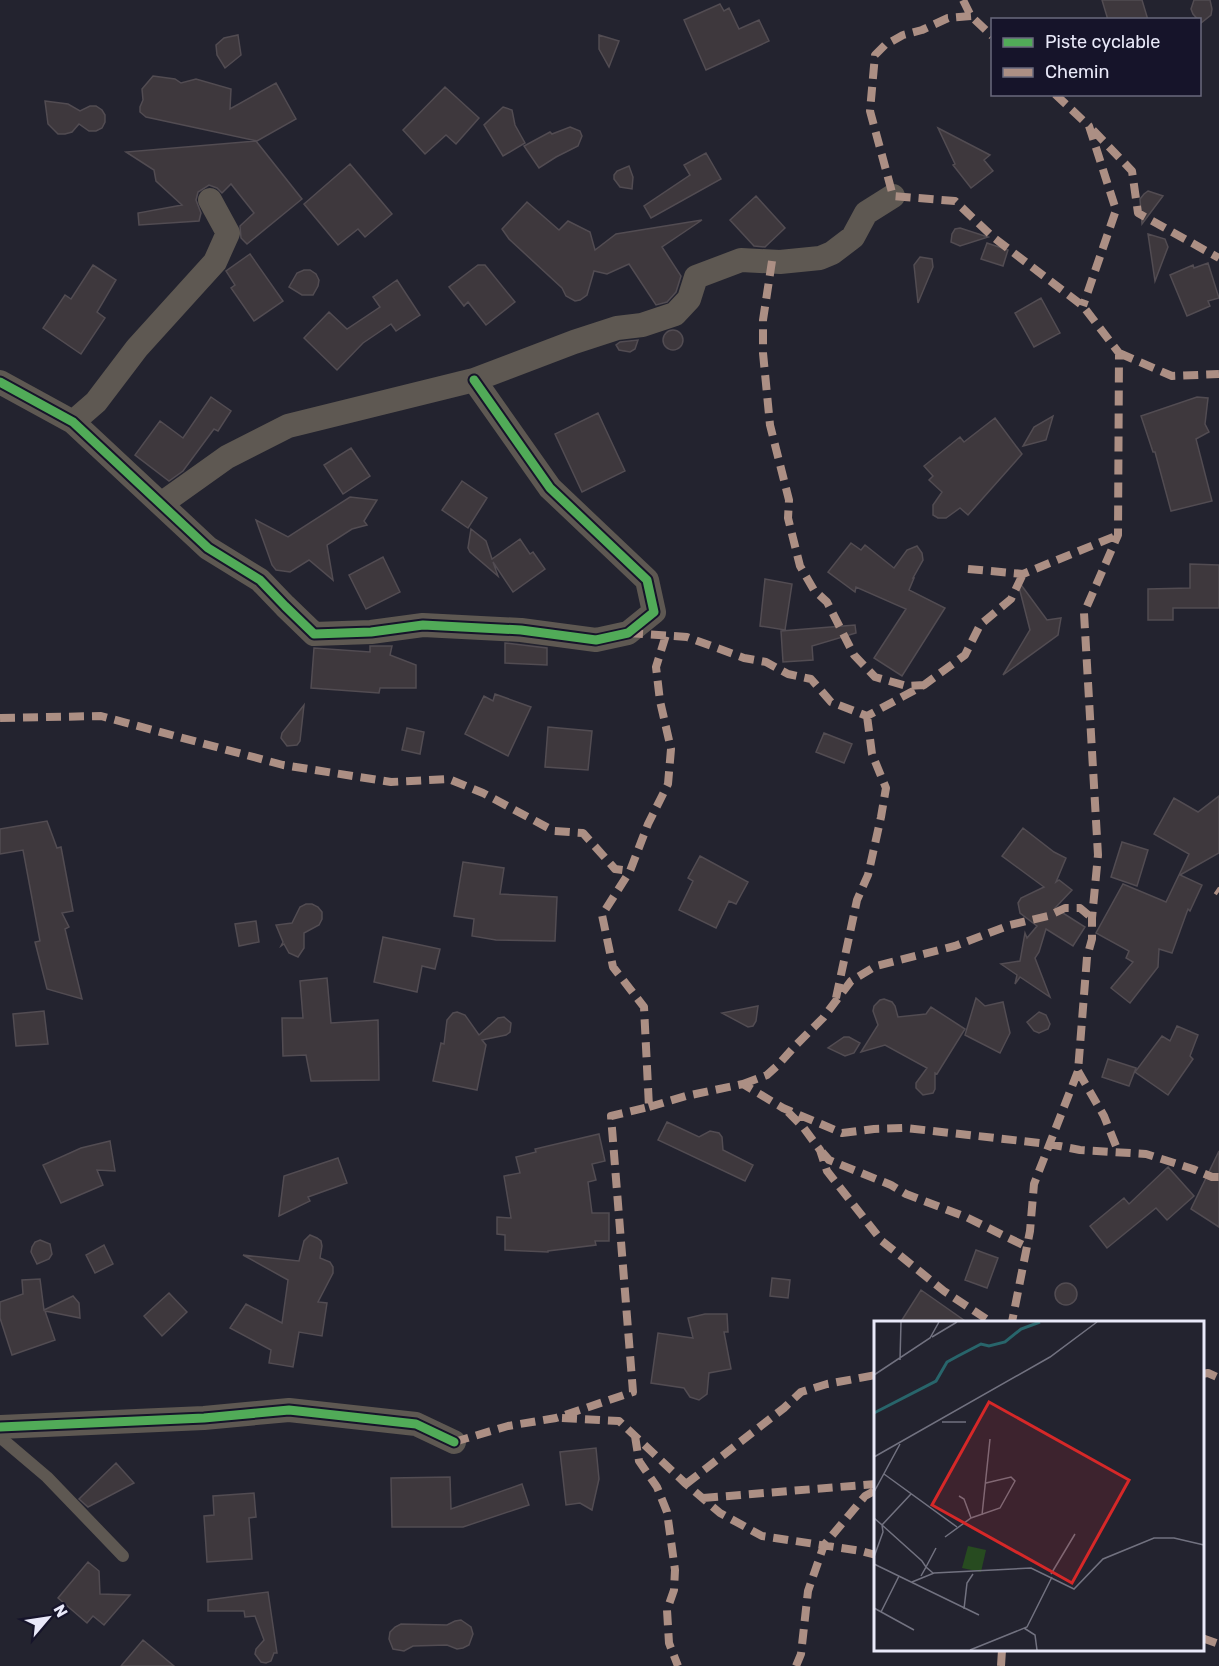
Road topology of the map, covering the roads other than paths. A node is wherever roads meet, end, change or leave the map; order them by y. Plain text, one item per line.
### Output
1 (893, 196) dead end
2 (210, 200) dead end
3 (474, 380) junction
4 (0, 382) edge
5 (73, 422) junction
6 (161, 504) junction
7 (0, 1427) edge
8 (0, 1437) edge
9 (454, 1442) dead end
10 (123, 1556) dead end

1 - 3 street
2 - 5 street
3 - 6 street
3 - 6 street
4 - 5 street
5 - 6 street
7 - 9 street
8 - 10 lane

